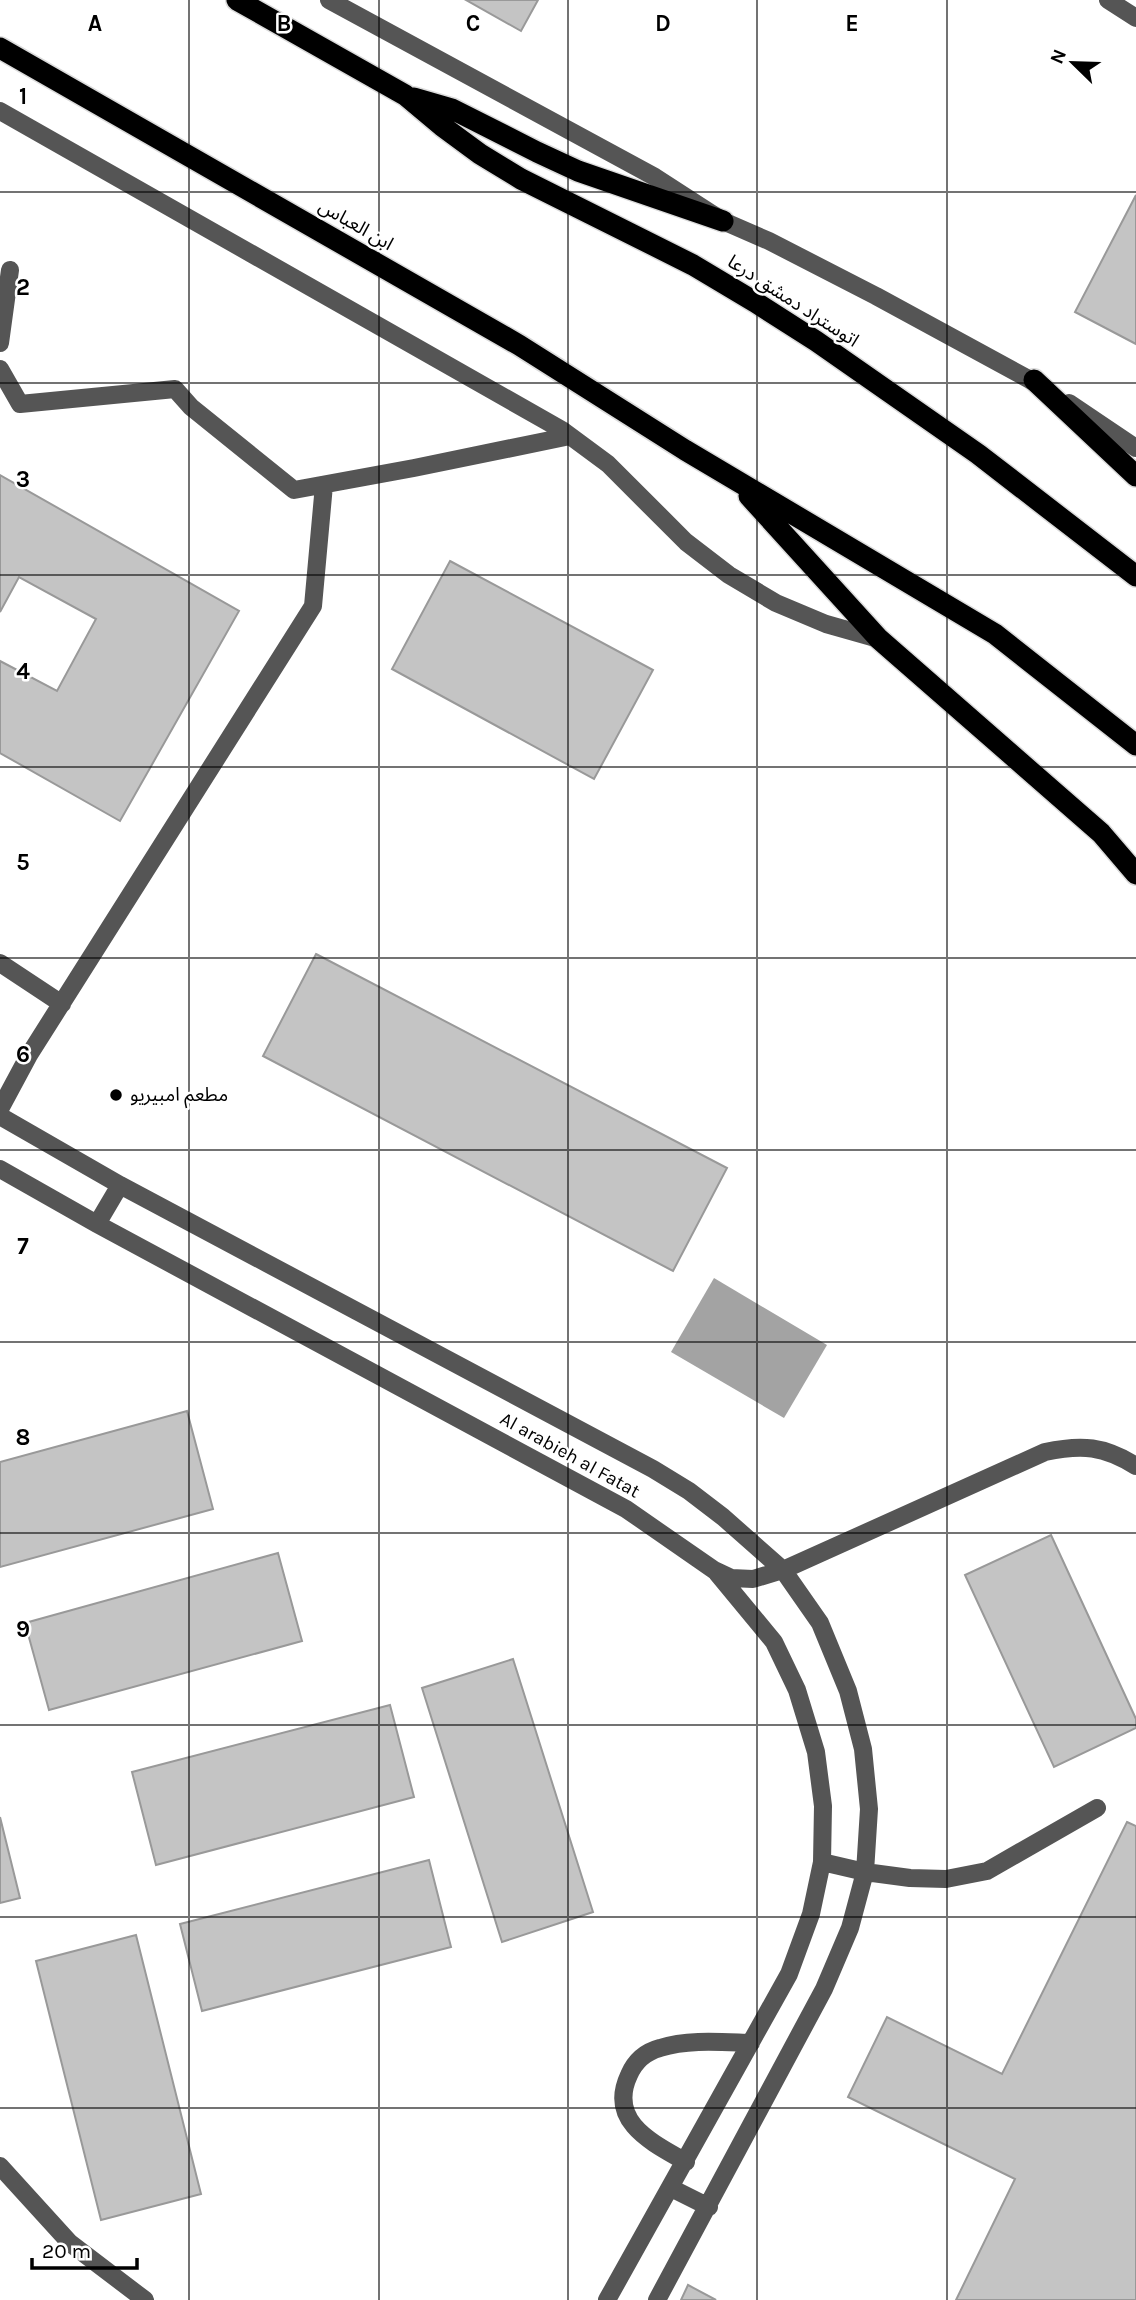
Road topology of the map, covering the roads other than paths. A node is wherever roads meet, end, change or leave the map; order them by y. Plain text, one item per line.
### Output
1 (237, 0) edge
2 (329, 0) edge
3 (1108, 0) edge
4 (1136, 18) edge
5 (0, 48) edge
6 (405, 95) junction
7 (0, 111) edge
8 (723, 221) junction
9 (10, 270) dead end
10 (0, 343) edge
11 (0, 369) edge
12 (1034, 380) junction
13 (570, 436) junction
14 (1136, 448) edge
15 (1136, 476) edge
16 (734, 479) junction
17 (324, 485) junction
18 (1136, 576) edge
19 (879, 639) junction
20 (1136, 745) edge
21 (1136, 874) edge
22 (0, 963) edge
23 (62, 1004) junction
24 (0, 1109) edge
25 (0, 1116) edge
26 (0, 1169) edge
27 (120, 1185) junction
28 (97, 1224) junction
29 (1136, 1465) edge
30 (715, 1570) junction
31 (783, 1570) junction
32 (1097, 1808) dead end
33 (822, 1862) junction
34 (865, 1872) junction
35 (751, 2043) junction
36 (686, 2162) junction
37 (0, 2166) edge
38 (671, 2188) junction
39 (709, 2207) junction
40 (145, 2300) edge
41 (607, 2300) edge
42 (657, 2300) edge

1 - 6 highway
2 - 8 street
3 - 4 street
5 - 16 highway, ابن العباس
6 - 8 highway
6 - 18 highway, اتوستراد دمشق درعا
7 - 13 street
8 - 12 street
9 - 10 street
11 - 17 street
12 - 14 street
12 - 15 highway
13 - 17 street
13 - 19 street
16 - 19 highway
16 - 20 highway
17 - 23 street
19 - 21 highway
22 - 23 street
23 - 24 street
25 - 27 street
26 - 28 street, Al arabieh al Fatat
27 - 28 street
27 - 31 street
28 - 30 street, Al arabieh al Fatat
29 - 31 street, Al arabieh al Fatat
30 - 31 street, Al arabieh al Fatat
30 - 33 street
31 - 34 street
32 - 34 street
33 - 34 street
33 - 35 street
34 - 39 street
35 - 36 street
35 - 36 street
36 - 38 street
37 - 40 street
38 - 39 street
38 - 41 street
39 - 42 street

